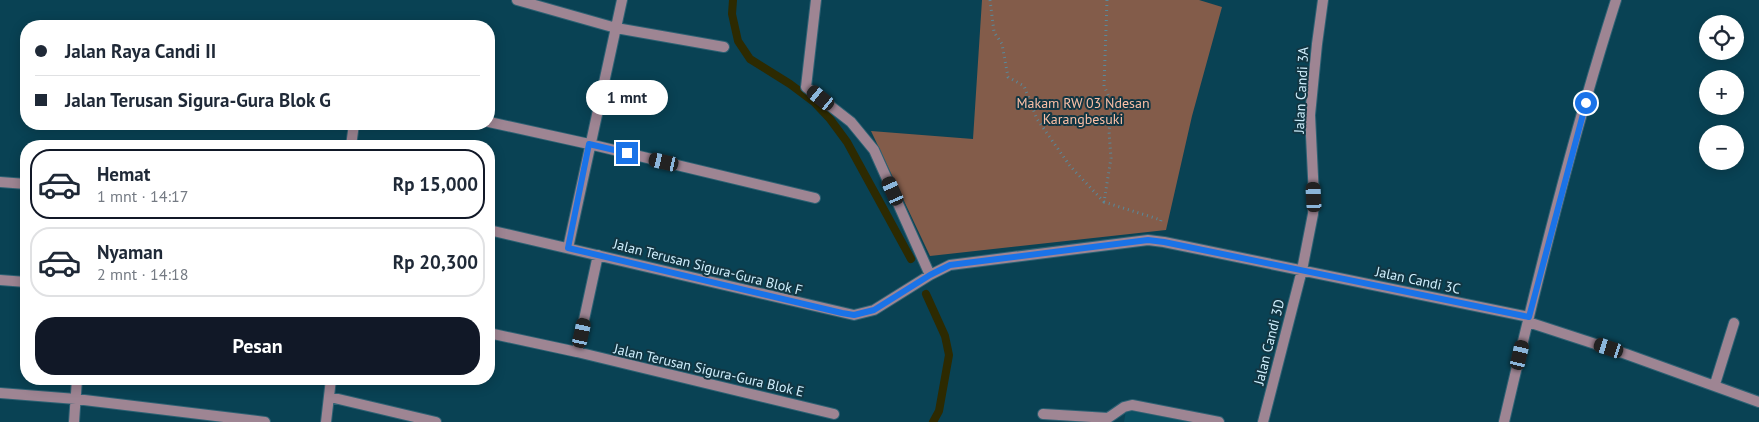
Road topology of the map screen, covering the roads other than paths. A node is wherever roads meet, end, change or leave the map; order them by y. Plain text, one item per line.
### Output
1 (517, 0) edge
2 (622, 0) edge
3 (816, 0) edge
4 (1323, 0) edge
5 (1616, 0) edge
6 (616, 28) junction
7 (724, 47) dead end
8 (495, 123) edge
9 (589, 144) junction
10 (0, 182) edge
11 (20, 184) edge
12 (815, 198) dead end
13 (495, 231) edge
14 (1157, 242) joint
15 (568, 248) junction
16 (598, 255) junction
17 (1302, 270) junction
18 (930, 275) junction
19 (0, 280) edge
20 (20, 282) edge
21 (1528, 319) junction
22 (1734, 323) dead end
23 (495, 334) edge
24 (577, 352) junction
25 (1715, 384) junction
26 (77, 385) edge
27 (331, 385) edge
28 (0, 393) edge
29 (330, 397) junction
30 (76, 399) junction
31 (1759, 402) edge
32 (834, 414) dead end
33 (1043, 414) dead end
34 (1079, 419) edge
35 (74, 422) edge
36 (266, 422) edge
37 (326, 422) edge
38 (436, 422) edge
39 (1219, 422) edge
40 (1263, 422) edge
41 (1504, 422) edge

1 - 6 street
2 - 6 street
3 - 18 street
4 - 17 street, Jalan Candi 3A
5 - 21 street
6 - 7 street
6 - 9 street
8 - 9 street
9 - 12 street
9 - 15 street
10 - 11 street
13 - 15 street, Jalan Terusan Sigura-Gura Blok F
14 - 17 street, Jalan Candi 3C
14 - 18 street, Jalan Terusan Sigura-Gura Blok F
15 - 16 street, Jalan Terusan Sigura-Gura Blok F
16 - 18 street, Jalan Terusan Sigura-Gura Blok F
16 - 24 street
17 - 21 street, Jalan Candi 3C
17 - 40 street, Jalan Candi 3D
19 - 20 street
21 - 25 street, Jalan Candi 3C
21 - 41 street
22 - 25 street
23 - 24 street, Jalan Terusan Sigura-Gura Blok E
24 - 32 street, Jalan Terusan Sigura-Gura Blok E
25 - 31 street, Jalan Candi 3C
26 - 30 street
27 - 29 street
28 - 30 street
29 - 37 street
29 - 38 street
30 - 35 street
30 - 36 street
33 - 34 street
34 - 39 street

